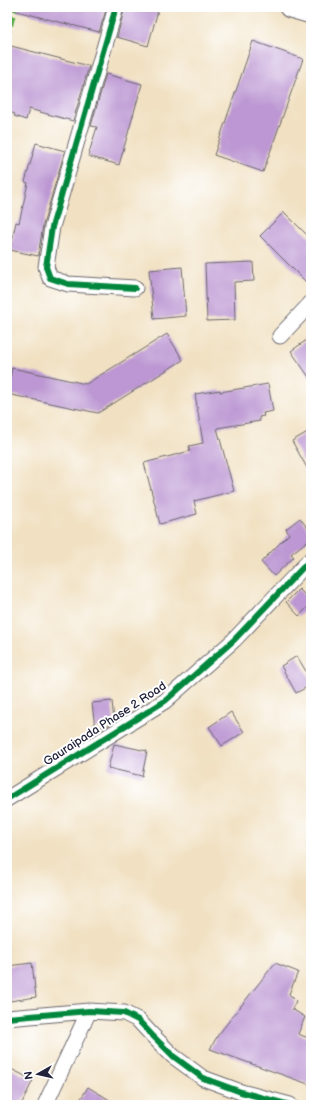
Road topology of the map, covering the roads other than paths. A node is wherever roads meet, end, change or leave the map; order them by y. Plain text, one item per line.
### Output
1 (116, 7) edge
2 (135, 288) dead end
3 (311, 303) edge
4 (280, 336) dead end
5 (311, 559) edge
6 (7, 799) edge
7 (89, 1011) junction
8 (7, 1018) edge
9 (44, 1105) edge
10 (290, 1105) edge

1 - 2 street
3 - 4 street
5 - 6 street, Gauraipada Phase 2 Road
7 - 8 street
7 - 9 street
7 - 10 street

